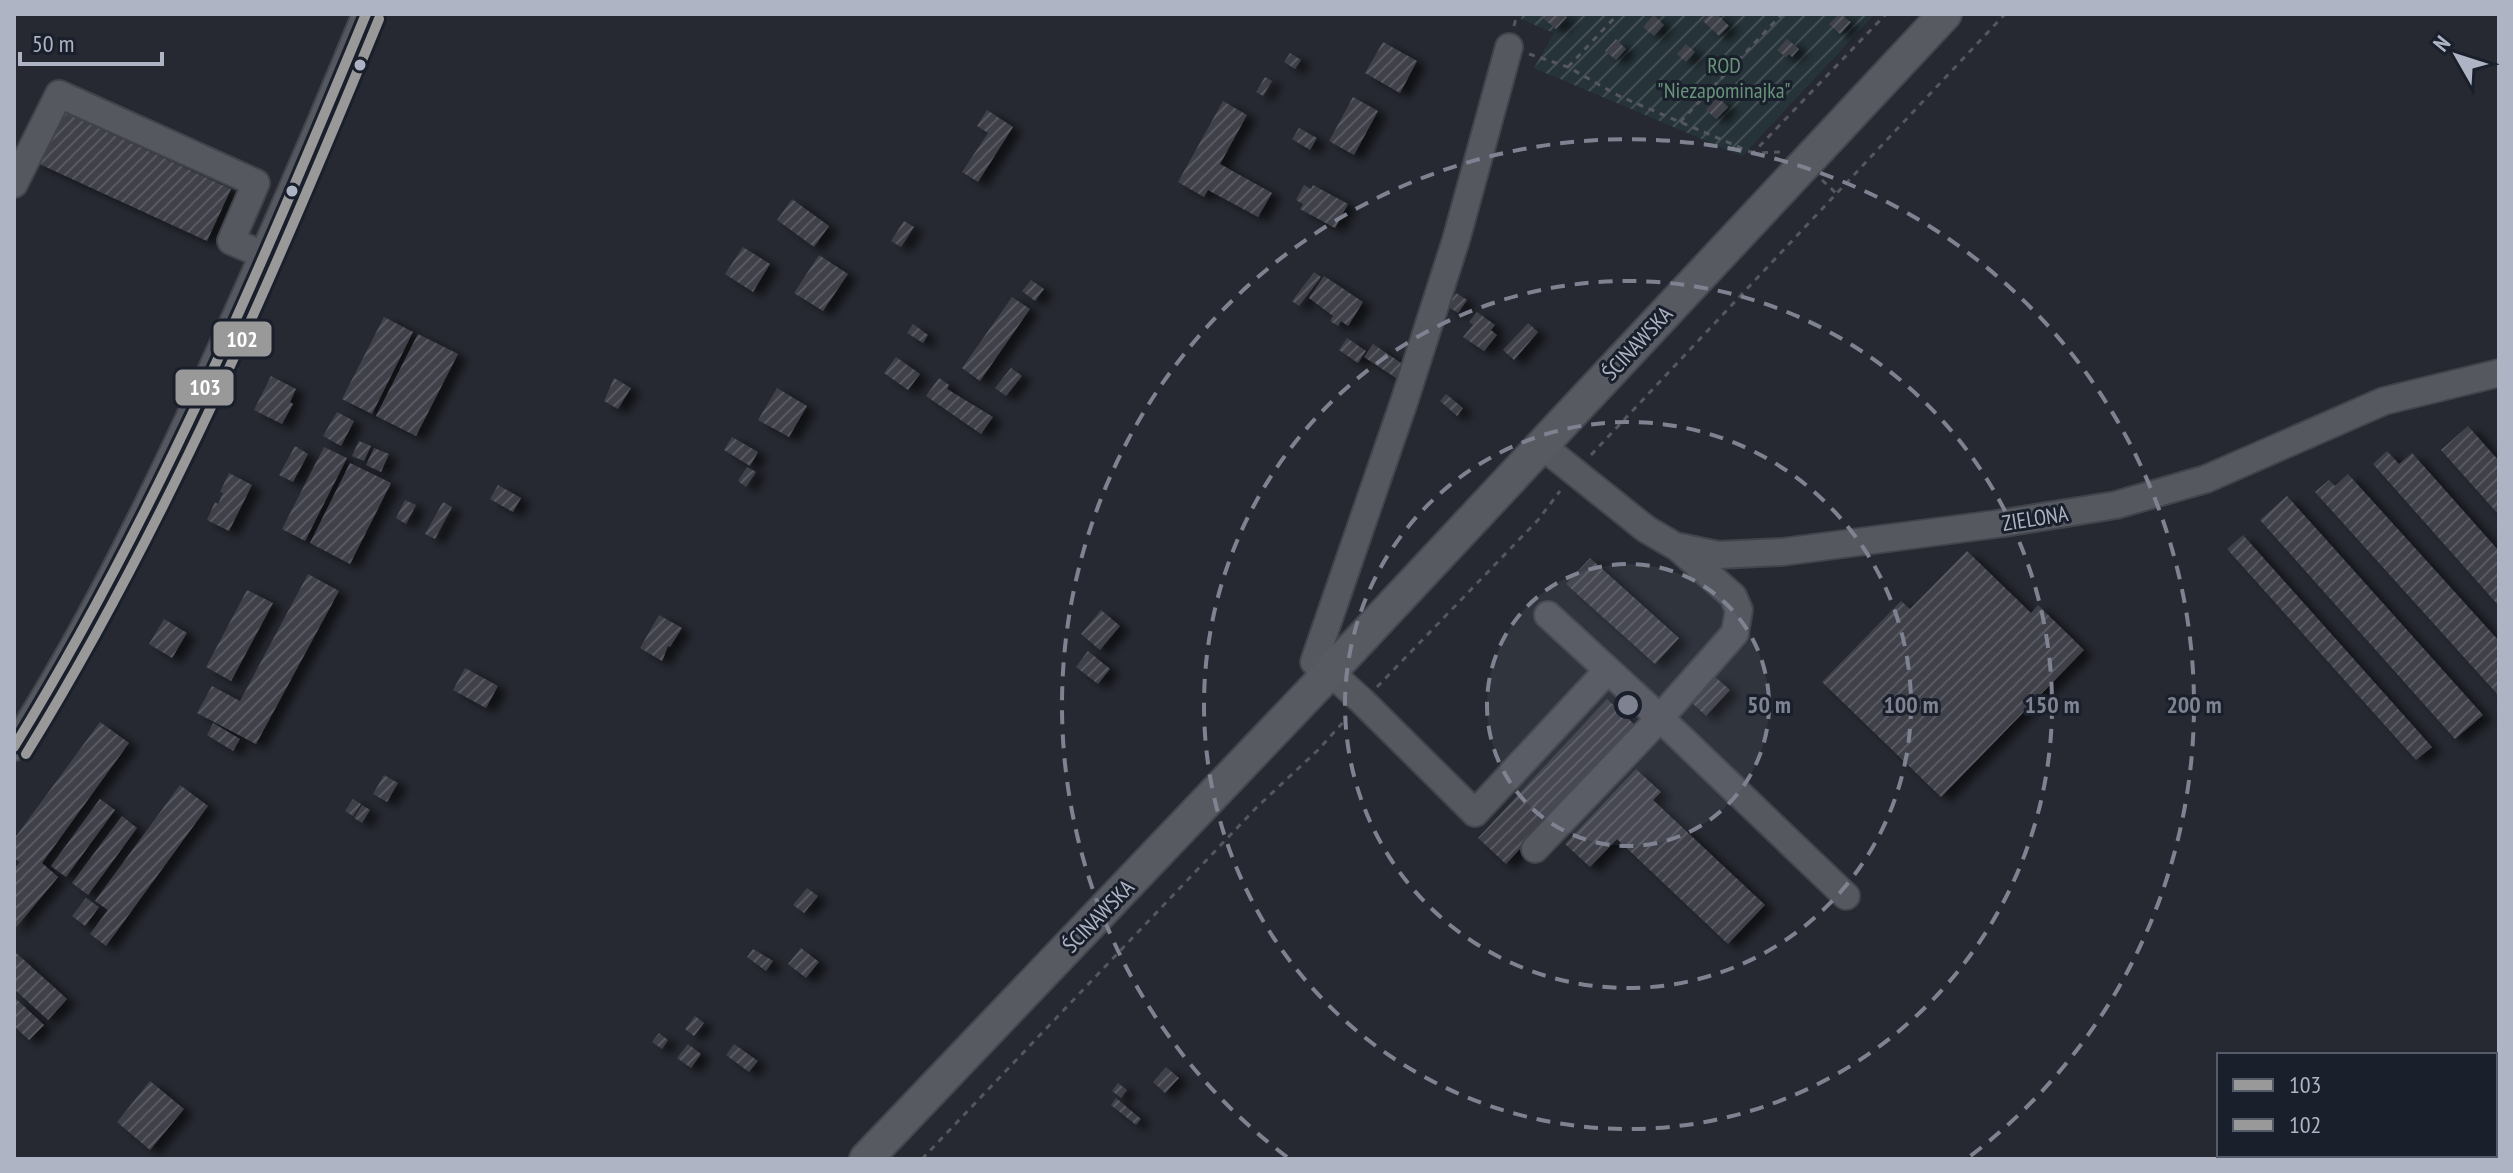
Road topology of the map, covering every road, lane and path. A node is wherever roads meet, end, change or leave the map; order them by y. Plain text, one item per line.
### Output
1 (366, 14) edge
2 (1618, 14) edge
3 (1782, 14) edge
4 (1886, 14) edge
5 (1945, 14) edge
6 (2005, 14) edge
7 (1509, 47) dead end
8 (1540, 57) dead end
9 (1568, 67) junction
10 (1680, 122) junction
11 (1753, 153) junction
12 (1804, 165) junction
13 (14, 184) edge
14 (264, 255) junction
15 (2499, 373) edge
16 (1541, 445) junction
17 (1575, 472) junction
18 (1675, 546) junction
19 (1548, 615) dead end
20 (1322, 667) junction
21 (1608, 670) junction
22 (1362, 701) junction
23 (1660, 718) junction
24 (14, 747) edge
25 (1535, 849) dead end
26 (1846, 896) dead end
27 (866, 1159) edge
28 (922, 1159) edge

1 - 14 street
2 - 9 path
3 - 10 path
4 - 11 path
5 - 12 main road, ŚCINAWSKA
6 - 17 path
7 - 20 street, ŚCINAWSKA
8 - 9 path
9 - 10 path
10 - 11 path
11 - 12 path
12 - 16 main road, ŚCINAWSKA
13 - 14 street
14 - 24 street
15 - 18 street, ZIELONA
16 - 17 street, ZIELONA
16 - 20 main road, ŚCINAWSKA
17 - 18 street, ZIELONA
17 - 22 path
18 - 23 street
19 - 21 street
20 - 22 street
20 - 27 main road, ŚCINAWSKA
21 - 22 street
21 - 23 street
22 - 28 path
23 - 25 street
23 - 26 street

